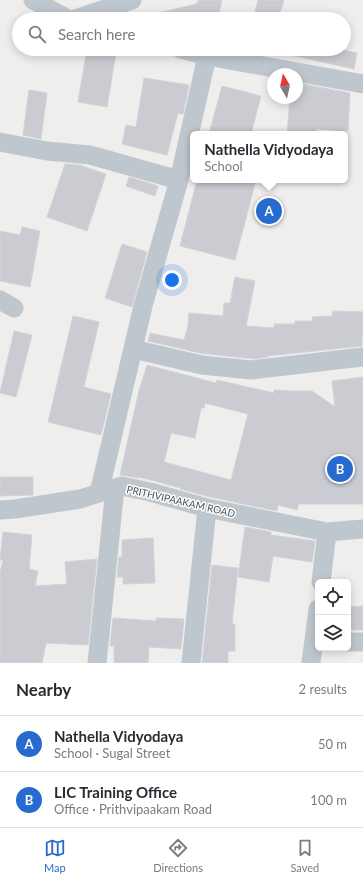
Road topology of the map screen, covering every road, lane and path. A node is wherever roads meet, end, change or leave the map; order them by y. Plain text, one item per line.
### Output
1 (33, 0) edge
2 (132, 0) edge
3 (55, 12) edge
4 (97, 12) edge
5 (207, 56) joint
6 (363, 84) edge
7 (0, 142) edge
8 (178, 180) junction
9 (133, 349) junction
10 (363, 357) edge
11 (107, 491) junction
12 (207, 508) junction
13 (0, 510) edge
14 (363, 529) edge
15 (327, 532) junction
16 (321, 579) edge
17 (351, 642) edge
18 (363, 642) edge
19 (315, 647) edge
20 (97, 663) edge
21 (191, 663) edge
22 (311, 663) edge

1 - 3 street
2 - 4 street
5 - 6 street
5 - 8 street
7 - 8 street
8 - 9 street
9 - 10 street
9 - 11 street
11 - 12 street, PRITHVIPAAKAM ROAD
11 - 13 street, PRITHVIPAAKAM ROAD
11 - 20 street
12 - 15 street, PRITHVIPAAKAM ROAD
12 - 21 street
14 - 15 street, PRITHVIPAAKAM ROAD
15 - 16 street
17 - 18 street
19 - 22 street

